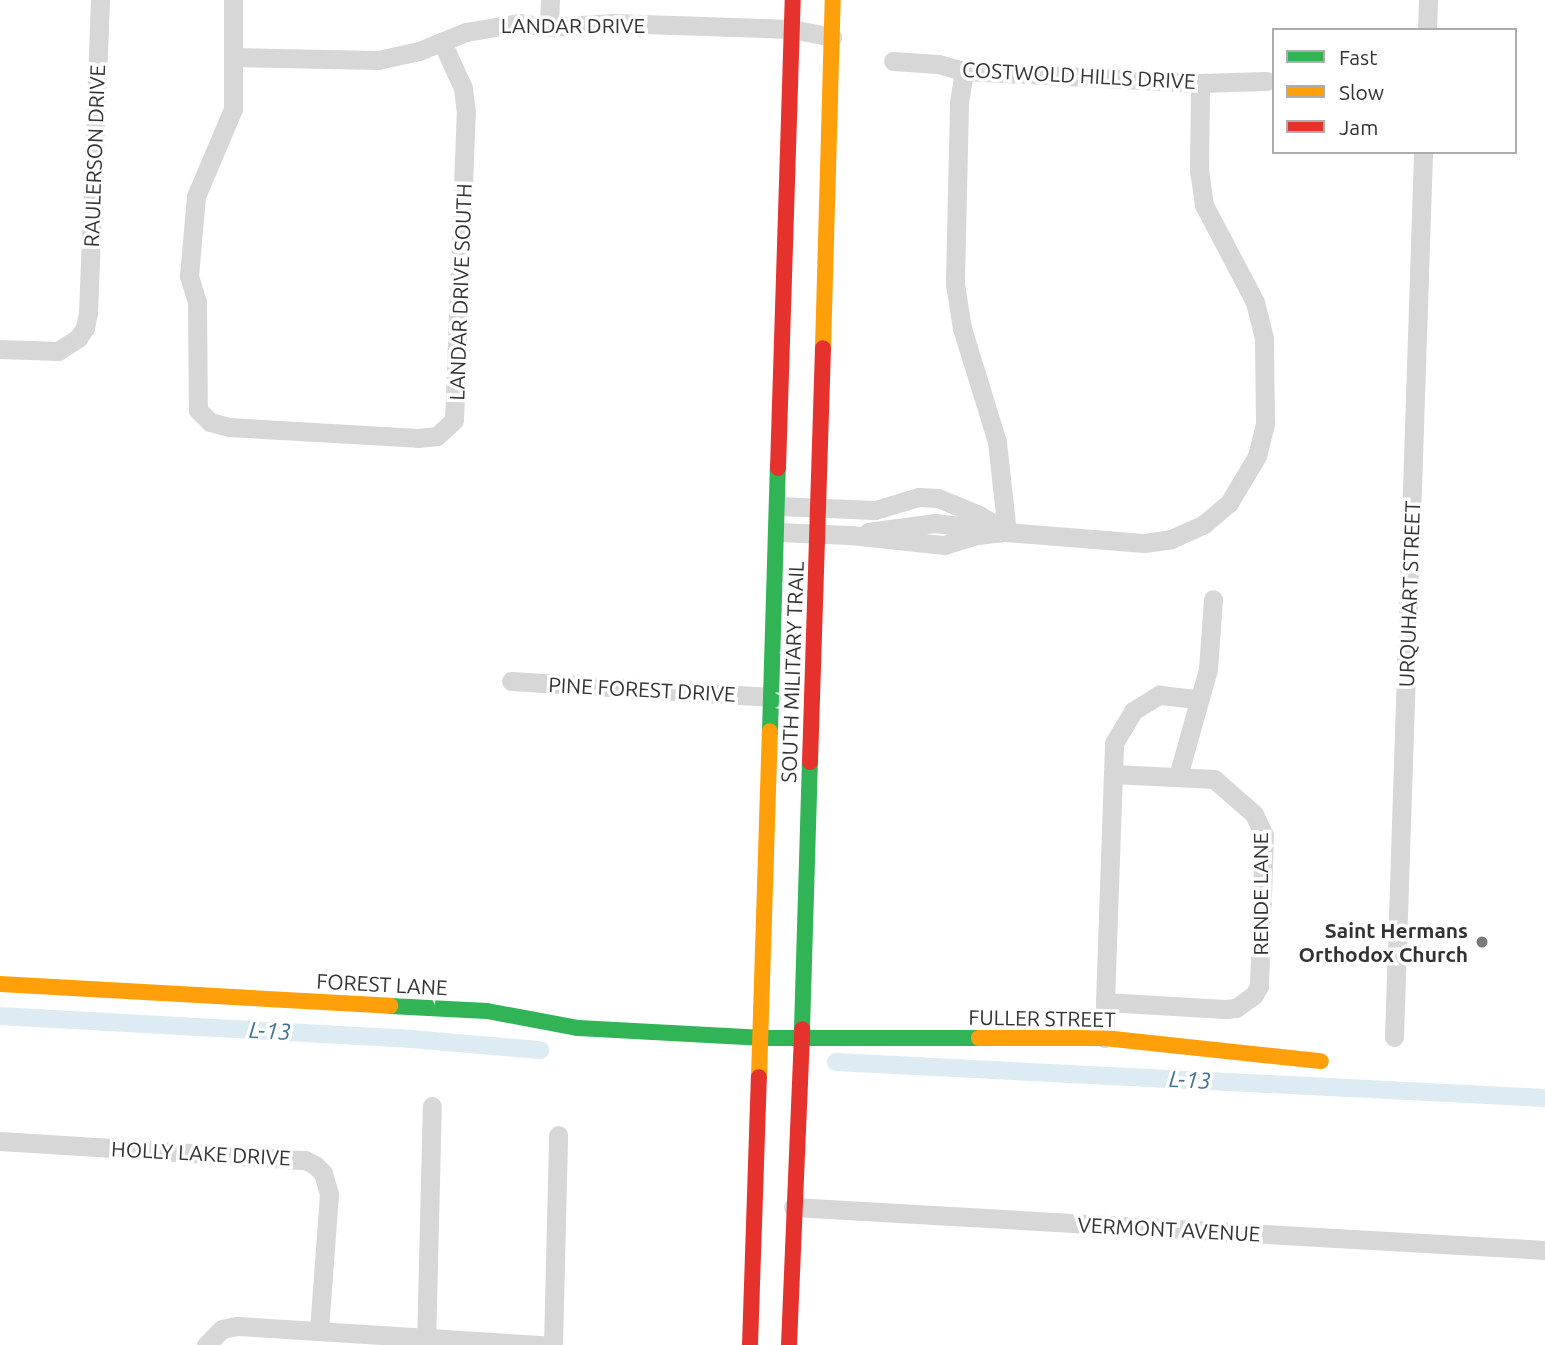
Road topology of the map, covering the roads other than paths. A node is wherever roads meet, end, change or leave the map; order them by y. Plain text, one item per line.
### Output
1 (100, 0) edge
2 (233, 0) edge
3 (550, 0) edge
4 (793, 0) edge
5 (833, 0) edge
6 (1428, 0) edge
7 (549, 27) junction
8 (1427, 28) edge
9 (792, 30) junction
10 (832, 37) junction
11 (442, 42) junction
12 (234, 57) junction
13 (893, 61) dead end
14 (964, 71) junction
15 (1266, 81) dead end
16 (1200, 82) junction
17 (1423, 154) edge
18 (0, 349) edge
19 (778, 506) junction
20 (962, 508) junction
21 (818, 509) junction
22 (952, 526) junction
23 (777, 532) junction
24 (1007, 532) junction
25 (817, 534) junction
26 (850, 535) junction
27 (977, 535) junction
28 (1213, 599) dead end
29 (511, 681) dead end
30 (772, 697) junction
31 (1198, 699) junction
32 (1113, 774) junction
33 (1178, 776) junction
34 (0, 984) edge
35 (1105, 1002) junction
36 (1394, 1037) dead end
37 (761, 1038) junction
38 (802, 1038) junction
39 (1104, 1038) junction
40 (1321, 1061) dead end
41 (432, 1105) dead end
42 (558, 1135) dead end
43 (0, 1141) edge
44 (793, 1207) junction
45 (1545, 1250) edge
46 (319, 1330) junction
47 (426, 1340) edge
48 (206, 1345) edge
49 (543, 1345) edge
50 (553, 1345) edge
51 (750, 1345) edge
52 (789, 1345) edge

1 - 18 street, RAULERSON DRIVE
2 - 12 street
3 - 7 street
4 - 9 main road, SOUTH MILITARY TRAIL
5 - 10 main road, SOUTH MILITARY TRAIL
6 - 8 street
7 - 9 street, LANDAR DRIVE
7 - 11 street, LANDAR DRIVE
9 - 10 street, LANDAR DRIVE
9 - 19 main road, SOUTH MILITARY TRAIL
10 - 21 main road, SOUTH MILITARY TRAIL
11 - 12 street, LANDAR DRIVE
11 - 12 street, LANDAR DRIVE SOUTH
13 - 14 street, COSTWOLD HILLS DRIVE
14 - 16 street, COSTWOLD HILLS DRIVE
14 - 24 street
15 - 16 street, COSTWOLD HILLS DRIVE
16 - 24 street
17 - 36 street, URQUHART STREET
19 - 21 street
19 - 23 main road, SOUTH MILITARY TRAIL
20 - 21 street
20 - 22 street
20 - 24 street
21 - 25 main road, SOUTH MILITARY TRAIL
22 - 26 street
22 - 27 street
23 - 25 street
23 - 30 main road, SOUTH MILITARY TRAIL
24 - 27 street
25 - 26 street
25 - 38 main road, SOUTH MILITARY TRAIL
26 - 27 street
28 - 31 street
29 - 30 street, PINE FOREST DRIVE
30 - 37 main road, SOUTH MILITARY TRAIL
31 - 32 street
31 - 33 street
32 - 33 street, RENDE LANE
32 - 35 street
33 - 35 street, RENDE LANE
34 - 37 main road, FOREST LANE
35 - 39 street
37 - 38 main road, FULLER STREET
37 - 51 main road, SOUTH MILITARY TRAIL
38 - 39 main road, FULLER STREET
38 - 44 main road, SOUTH MILITARY TRAIL
39 - 40 main road, FULLER STREET
41 - 47 street
42 - 50 street
43 - 46 street, HOLLY LAKE DRIVE
44 - 45 street, VERMONT AVENUE
44 - 52 main road, SOUTH MILITARY TRAIL
46 - 47 street
46 - 48 street
47 - 49 street

